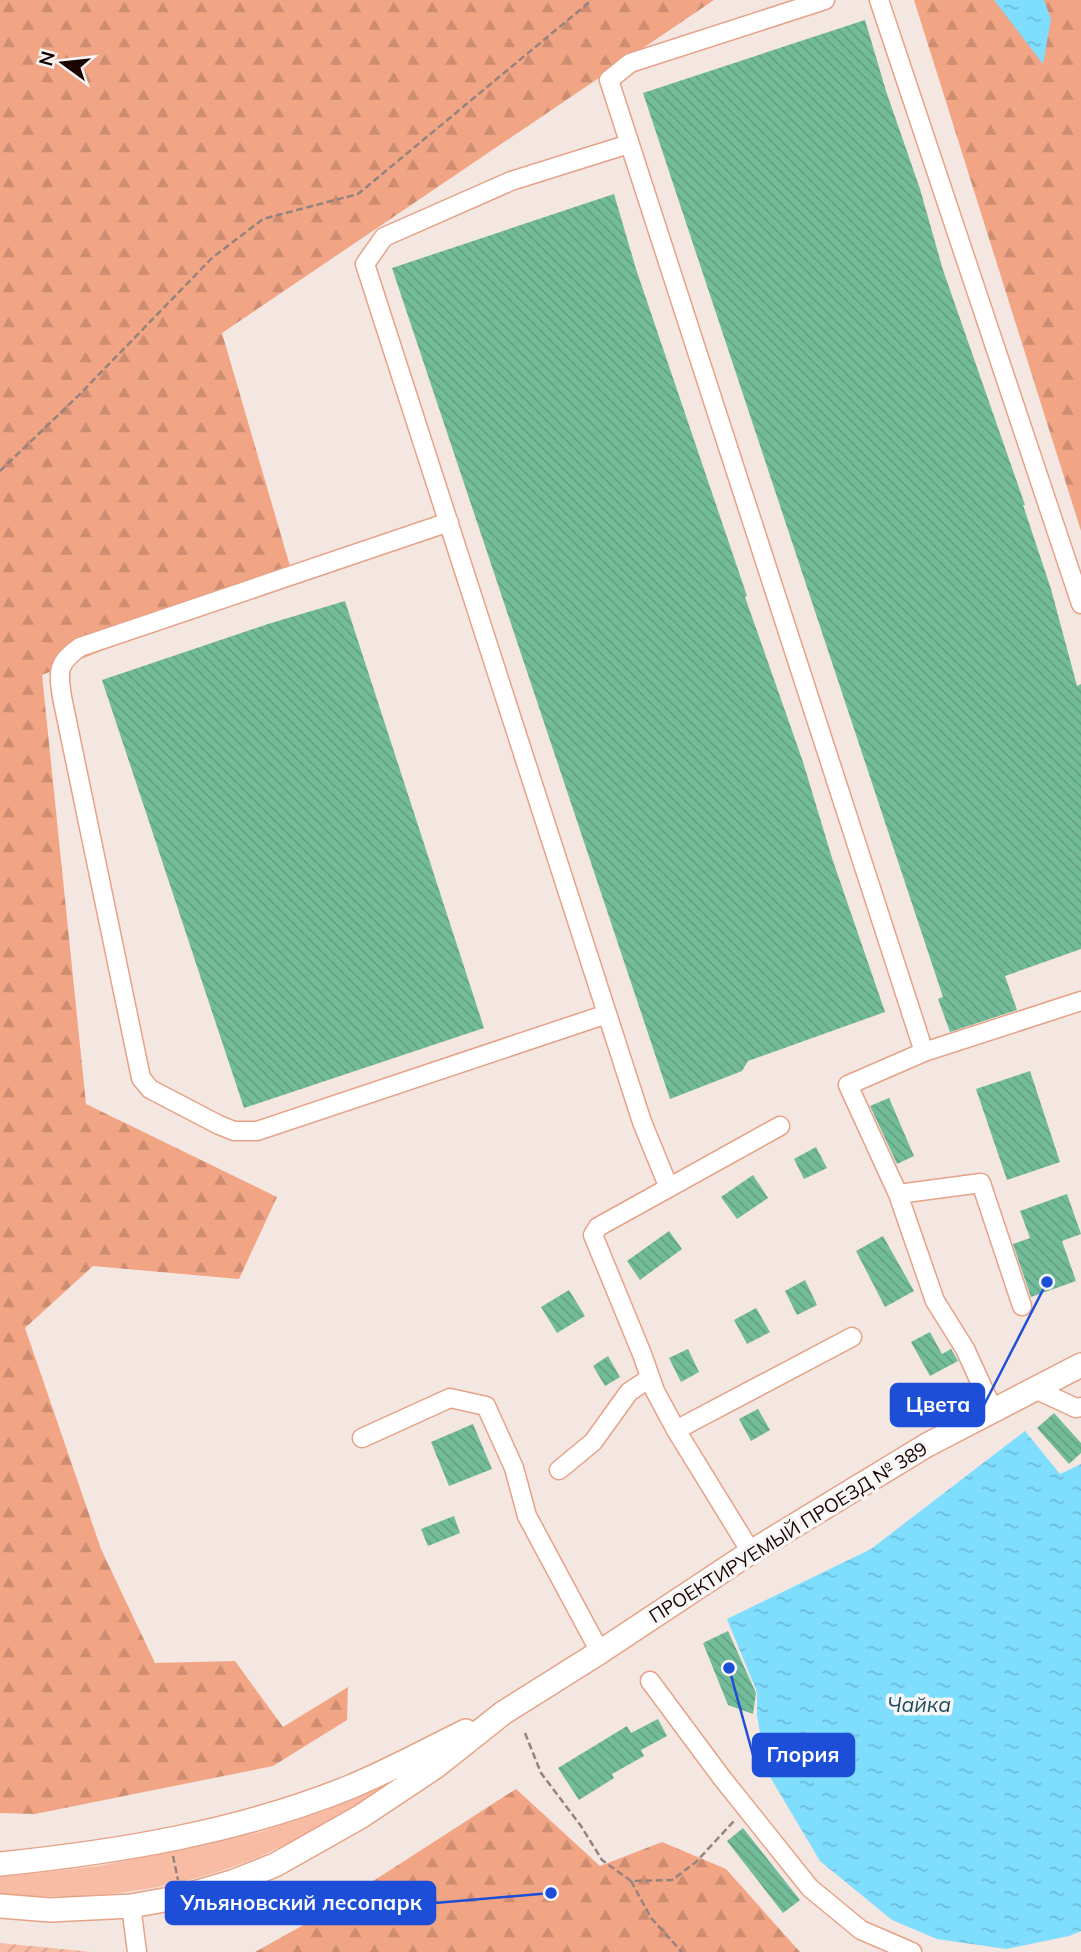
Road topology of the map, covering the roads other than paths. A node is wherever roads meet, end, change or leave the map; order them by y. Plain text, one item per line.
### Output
1 (825, 0) edge
2 (879, 0) edge
3 (629, 144) junction
4 (449, 522) junction
5 (1081, 604) edge
6 (1081, 1001) edge
7 (607, 1014) junction
8 (924, 1052) junction
9 (780, 1126) dead end
10 (668, 1188) junction
11 (898, 1194) junction
12 (1022, 1306) dead end
13 (852, 1337) dead end
14 (1081, 1365) edge
15 (650, 1378) junction
16 (1035, 1389) junction
17 (1081, 1407) edge
18 (993, 1410) junction
19 (676, 1430) junction
20 (362, 1438) dead end
21 (559, 1470) dead end
22 (751, 1552) junction
23 (600, 1652) junction
24 (650, 1681) dead end
25 (503, 1713) junction
26 (0, 1864) edge
27 (0, 1906) edge
28 (131, 1906) junction
29 (137, 1952) edge
30 (912, 1952) edge

1 - 3 street
2 - 5 street
3 - 4 street
3 - 8 street
4 - 7 street
4 - 7 street
6 - 8 street
7 - 10 street
8 - 11 street
9 - 10 street
10 - 15 street
11 - 12 street
11 - 18 street
13 - 19 street
14 - 16 main road, ПРОЕКТИРУЕМЫЙ ПРОЕЗД № 389
15 - 19 street
15 - 21 street
16 - 17 street
16 - 18 main road, ПРОЕКТИРУЕМЫЙ ПРОЕЗД № 389
18 - 22 main road, ПРОЕКТИРУЕМЫЙ ПРОЕЗД № 389
19 - 22 street
20 - 23 street
22 - 23 main road, ПРОЕКТИРУЕМЫЙ ПРОЕЗД № 389
23 - 25 main road, ПРОЕКТИРУЕМЫЙ ПРОЕЗД № 389
24 - 30 street
25 - 26 main road, ПРОЕКТИРУЕМЫЙ ПРОЕЗД № 389
25 - 28 main road, ПРОЕКТИРУЕМЫЙ ПРОЕЗД № 389
27 - 28 main road, ПРОЕКТИРУЕМЫЙ ПРОЕЗД № 389
28 - 29 street

